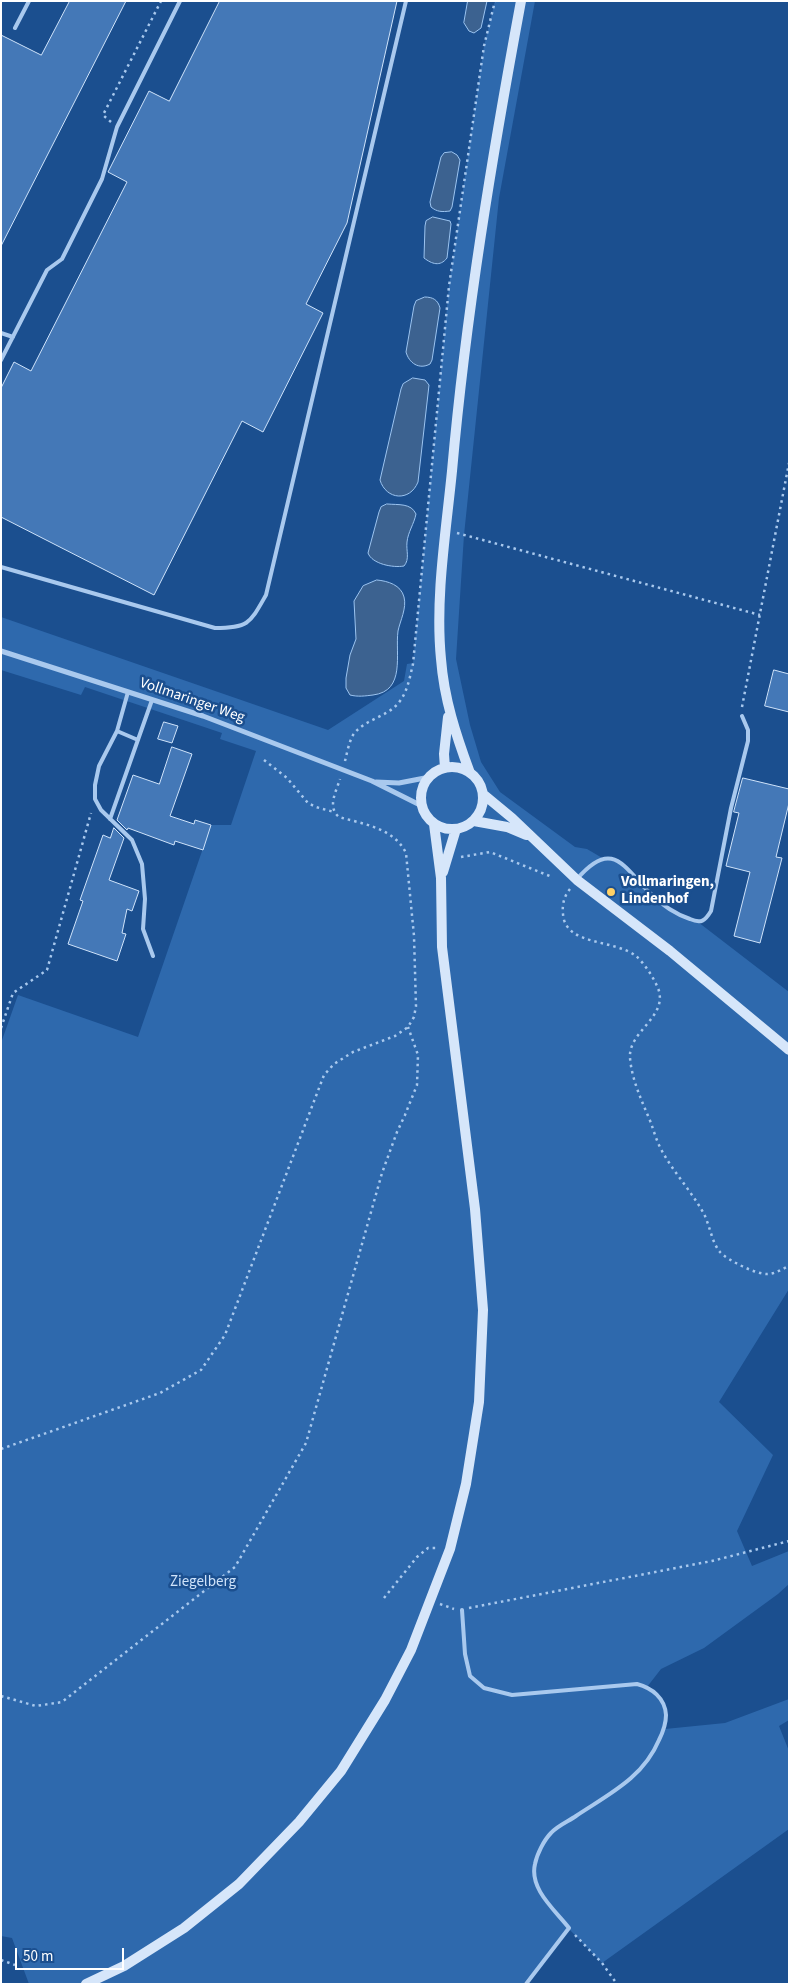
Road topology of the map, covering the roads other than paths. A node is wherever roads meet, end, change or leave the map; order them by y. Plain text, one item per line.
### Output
1 (29, 1) edge
2 (180, 1) edge
3 (406, 1) edge
4 (521, 1) edge
5 (15, 28) dead end
6 (1, 333) edge
7 (13, 337) junction
8 (1, 360) edge
9 (1, 566) edge
10 (1, 651) edge
11 (128, 692) junction
12 (152, 700) junction
13 (448, 711) junction
14 (742, 716) road end
15 (117, 731) junction
16 (138, 740) junction
17 (445, 768) junction
18 (470, 773) junction
19 (430, 777) junction
20 (372, 781) junction
21 (483, 794) junction
22 (422, 806) junction
23 (110, 819) junction
24 (474, 820) junction
25 (434, 824) junction
26 (456, 829) junction
27 (530, 836) junction
28 (441, 878) junction
29 (577, 880) junction
30 (153, 956) dead end
31 (789, 1050) edge
32 (462, 1610) road end
33 (86, 1984) edge
34 (526, 1984) edge

1 - 5 lane
2 - 7 lane
3 - 9 lane
4 - 13 street
6 - 7 lane
7 - 8 lane
10 - 11 street, Vollmaringer Weg
11 - 12 street, Vollmaringer Weg
11 - 15 lane
12 - 16 lane
12 - 20 street, Vollmaringer Weg
13 - 17 street
13 - 18 street
14 - 29 lane
15 - 16 lane
15 - 23 lane
16 - 23 lane
17 - 18 street
17 - 19 street
18 - 21 street
19 - 20 street, Vollmaringer Weg
19 - 22 street
20 - 22 street, Vollmaringer Weg
21 - 24 street
21 - 27 street
22 - 25 street
23 - 30 lane
24 - 26 street
24 - 27 street
25 - 26 street
25 - 28 street
26 - 28 street
27 - 29 street
28 - 33 street
29 - 31 street
32 - 34 lane

